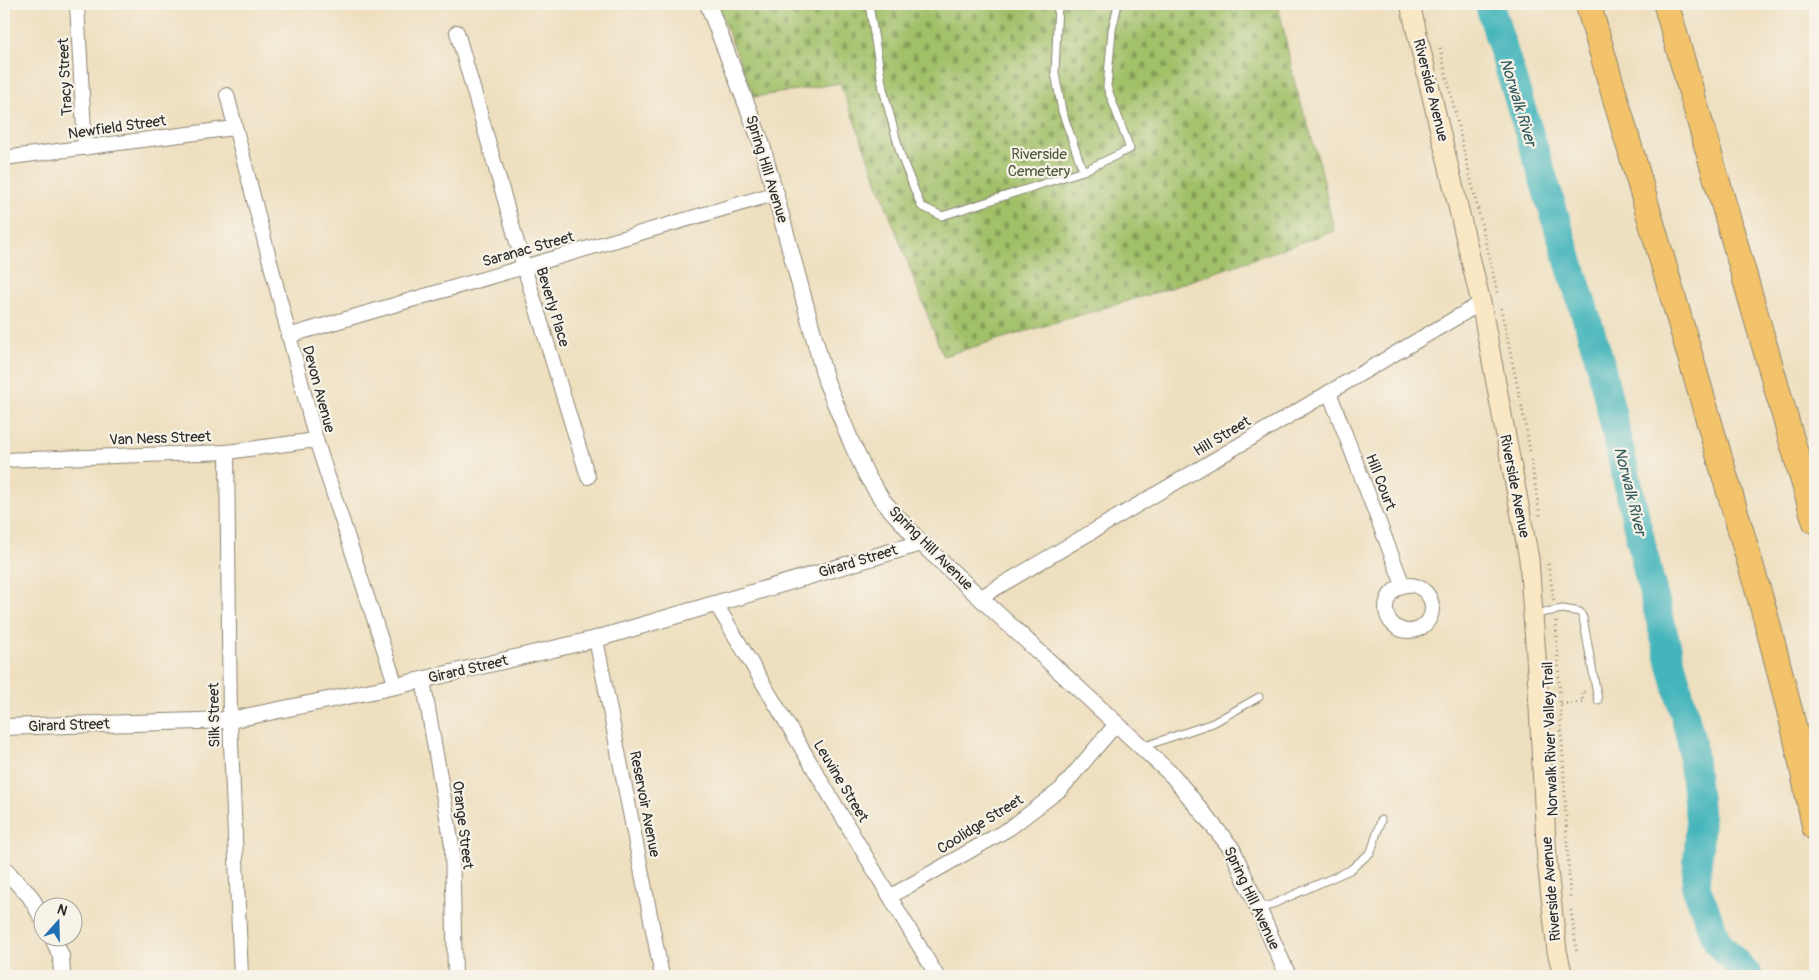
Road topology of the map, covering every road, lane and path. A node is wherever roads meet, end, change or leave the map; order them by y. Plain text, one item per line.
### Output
1 (77, 4) edge
2 (708, 4) edge
3 (869, 4) edge
4 (1058, 4) edge
5 (1118, 4) edge
6 (1410, 4) edge
7 (1588, 4) edge
8 (1666, 4) edge
9 (458, 32) dead end
10 (226, 95) dead end
11 (234, 128) junction
12 (85, 148) junction
13 (4, 158) edge
14 (1083, 171) junction
15 (776, 193) junction
16 (524, 267) junction
17 (1481, 303) junction
18 (288, 336) junction
19 (1328, 392) junction
20 (316, 440) junction
21 (227, 452) junction
22 (4, 460) edge
23 (588, 476) dead end
24 (1815, 521) edge
25 (921, 543) junction
26 (1403, 585) dead end
27 (981, 597) junction
28 (716, 604) junction
29 (1533, 614) junction
30 (1556, 620) dead end
31 (596, 639) junction
32 (423, 680) junction
33 (396, 686) junction
34 (1259, 697) dead end
35 (1582, 698) dead end
36 (1598, 700) dead end
37 (1561, 704) junction
38 (230, 720) junction
39 (1117, 723) junction
40 (4, 727) edge
41 (1142, 747) junction
42 (1381, 820) dead end
43 (1815, 828) edge
44 (4, 869) edge
45 (891, 896) junction
46 (32, 900) edge
47 (1259, 910) junction
48 (57, 948) edge
49 (1577, 959) dead end
50 (62, 976) edge
51 (241, 976) edge
52 (455, 976) edge
53 (662, 976) edge
54 (937, 976) edge
55 (1288, 976) edge
56 (1563, 976) edge

1 - 12 street, Tracy Street
2 - 15 street, Spring Hill Avenue
3 - 14 lane
4 - 14 lane
5 - 14 lane
6 - 17 main road, Riverside Avenue
7 - 43 highway
8 - 24 highway
9 - 16 street, Beverly Place
10 - 11 street, Devon Avenue
11 - 12 street, Newfield Street
11 - 18 street, Devon Avenue
12 - 13 street, Newfield Street
15 - 16 street, Saranac Street
15 - 25 street, Spring Hill Avenue
16 - 18 street, Saranac Street
16 - 23 street, Beverly Place
17 - 19 street, Hill Street
17 - 29 main road, Riverside Avenue
18 - 20 street, Devon Avenue
19 - 26 street, Hill Court
19 - 27 street, Hill Street
20 - 21 street, Van Ness Street
20 - 33 street, Devon Avenue
21 - 22 street, Van Ness Street
21 - 38 street, Silk Street
25 - 27 street, Spring Hill Avenue
25 - 28 street, Girard Street
27 - 39 street, Spring Hill Avenue
28 - 31 street, Girard Street
28 - 45 street, Leuvine Street
29 - 36 lane
29 - 56 main road, Riverside Avenue
30 - 37 path, Norwalk River Valley Trail
31 - 32 street, Girard Street
31 - 53 street, Reservoir Avenue
32 - 33 street, Girard Street
32 - 52 street, Orange Street
33 - 38 street, Girard Street
34 - 41 lane
35 - 37 path
37 - 49 path, Norwalk River Valley Trail
38 - 40 street, Girard Street
38 - 51 street, Silk Street
39 - 41 street, Spring Hill Avenue
39 - 45 street, Coolidge Street
41 - 47 street, Spring Hill Avenue
42 - 47 lane
44 - 46 street
45 - 54 street, Leuvine Street
47 - 55 street, Spring Hill Avenue
48 - 50 street

